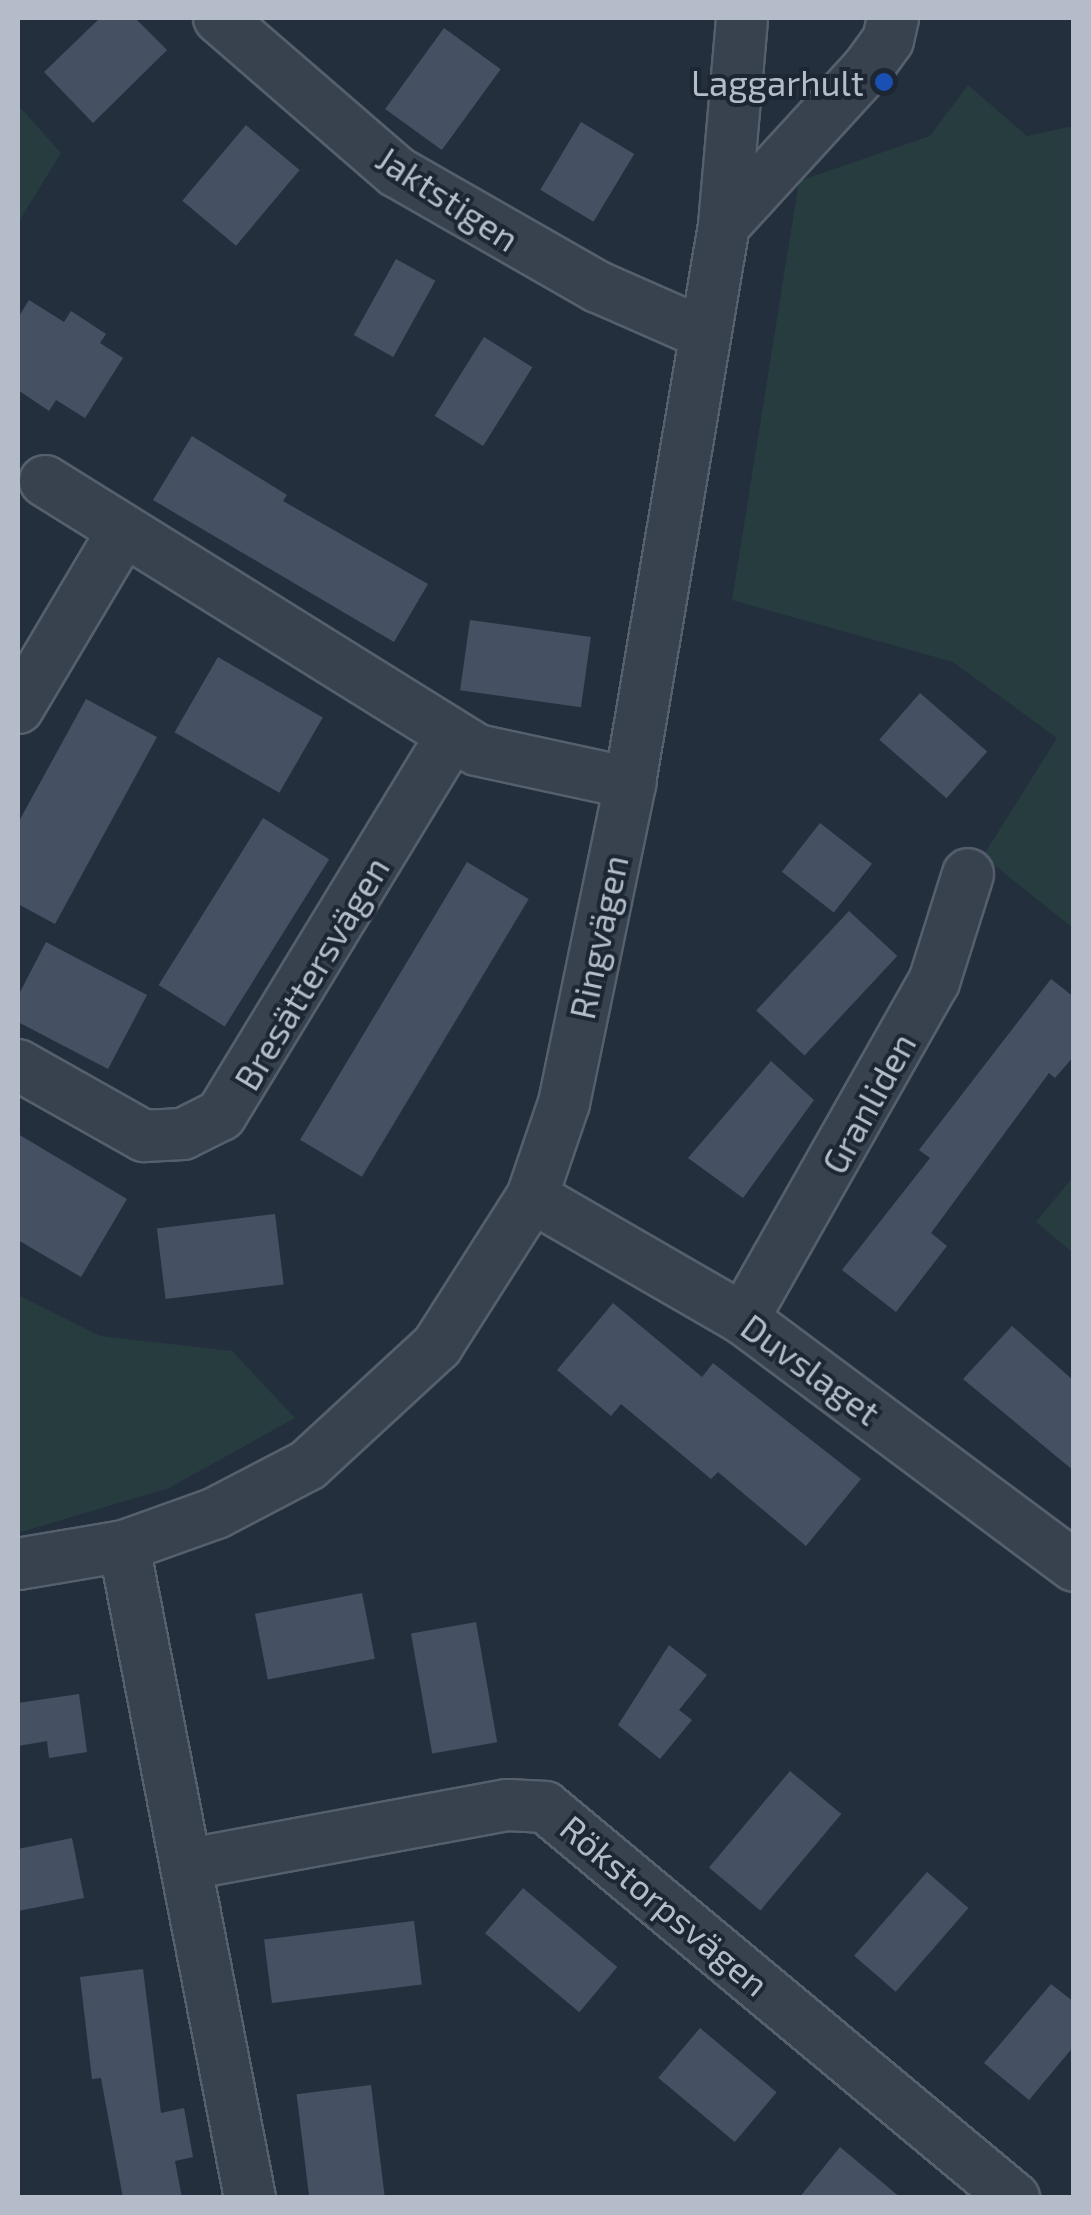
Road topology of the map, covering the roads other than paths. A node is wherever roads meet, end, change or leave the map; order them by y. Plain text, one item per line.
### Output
1 (219, 18) edge
2 (742, 18) edge
3 (893, 18) edge
4 (724, 225) junction
5 (706, 334) junction
6 (45, 481) dead end
7 (123, 531) junction
8 (18, 708) edge
9 (451, 736) junction
10 (630, 783) junction
11 (968, 874) dead end
12 (18, 1065) edge
13 (532, 1197) junction
14 (743, 1319) junction
15 (124, 1546) junction
16 (18, 1564) edge
17 (1074, 1566) edge
18 (189, 1864) junction
19 (250, 2198) edge
20 (1014, 2198) edge

1 - 5 street, Jaktstigen
2 - 4 street, Ringvägen
3 - 4 street
4 - 5 street, Ringvägen
5 - 10 street, Ringvägen
6 - 7 street
7 - 8 street
7 - 9 street
9 - 10 street
9 - 12 street, Bresättersvägen
10 - 13 street, Ringvägen
11 - 14 street, Granliden
13 - 14 street, Duvslaget
13 - 15 street, Ringvägen
14 - 17 street, Duvslaget
15 - 16 street, Ringvägen
15 - 18 street
18 - 19 street
18 - 20 street, Rökstorpsvägen

